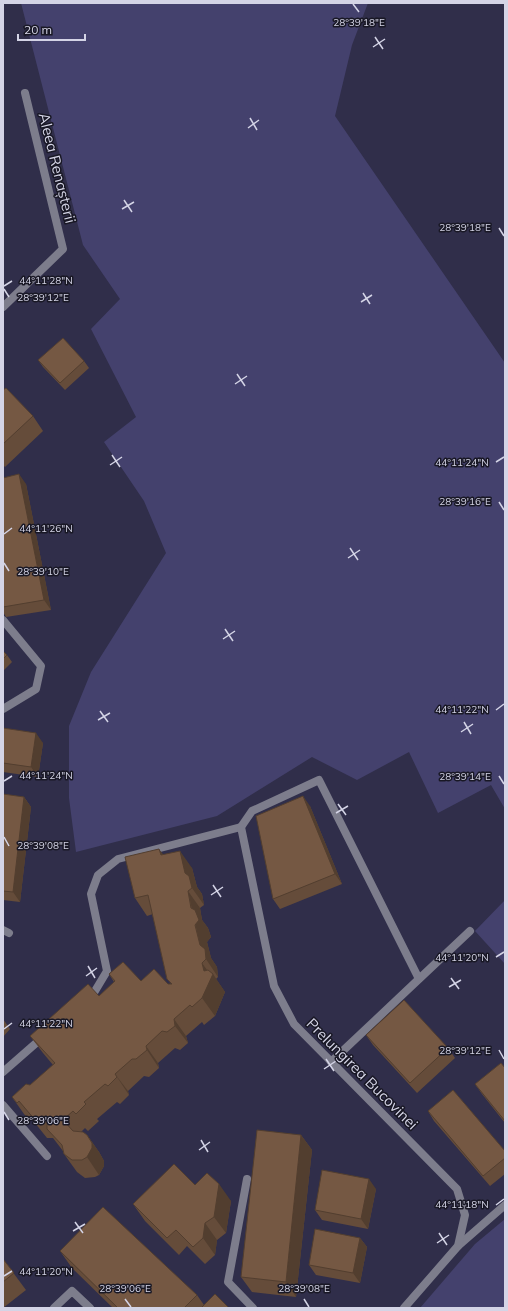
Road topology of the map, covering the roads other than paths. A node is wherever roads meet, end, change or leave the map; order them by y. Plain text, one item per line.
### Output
1 (24, 93) dead end
2 (3, 307) edge
3 (3, 620) edge
4 (3, 709) edge
5 (241, 827) junction
6 (470, 931) dead end
7 (419, 979) junction
8 (79, 1005) edge
9 (45, 1035) edge
10 (331, 1062) junction
11 (3, 1072) edge
12 (3, 1105) edge
13 (47, 1156) edge
14 (247, 1179) dead end
15 (505, 1205) edge
16 (458, 1246) junction
17 (54, 1308) edge
18 (90, 1308) edge
19 (253, 1308) edge
20 (404, 1308) edge

1 - 2 street, Aleea Renașterii
3 - 4 street
5 - 7 street
5 - 8 street
5 - 10 street, Prelungirea Bucovinei
6 - 7 street
7 - 10 street
9 - 11 street
10 - 16 street, Prelungirea Bucovinei
12 - 13 street
14 - 19 street
15 - 16 street
16 - 20 street, Prelungirea Bucovinei
17 - 18 street

